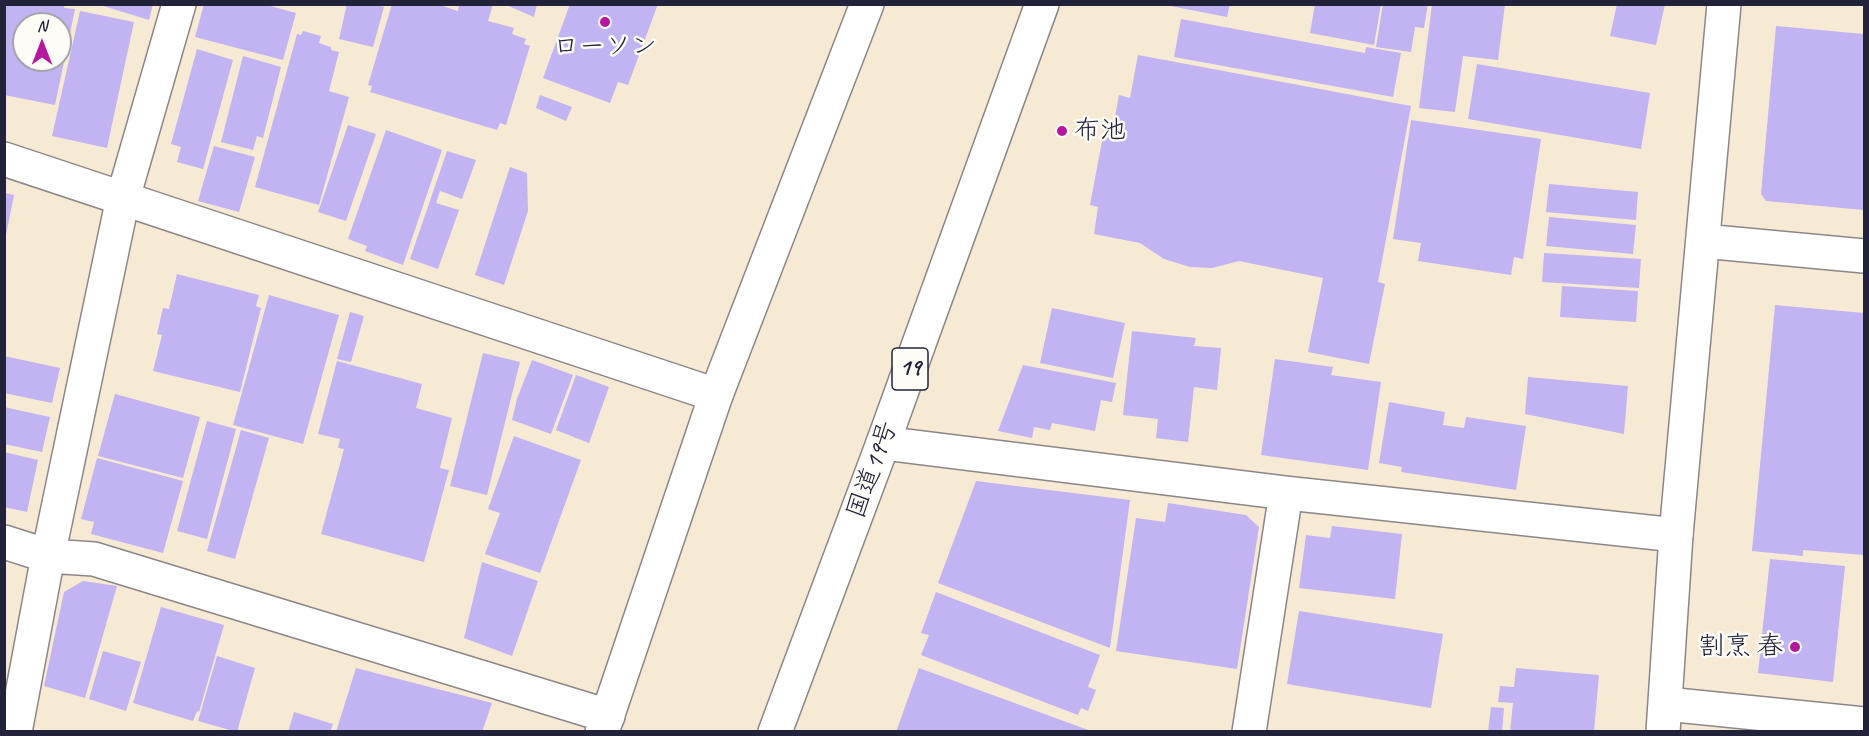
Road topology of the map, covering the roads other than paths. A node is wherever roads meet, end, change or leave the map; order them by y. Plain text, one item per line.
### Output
1 (179, 4) edge
2 (867, 4) edge
3 (1042, 4) edge
4 (1724, 4) edge
5 (4, 159) edge
6 (123, 198) junction
7 (1703, 241) junction
8 (1864, 256) edge
9 (716, 394) junction
10 (883, 443) junction
11 (1286, 493) junction
12 (1676, 535) junction
13 (4, 542) edge
14 (48, 555) junction
15 (1664, 718) edge
16 (605, 724) edge
17 (1864, 724) edge
18 (15, 732) edge
19 (775, 732) edge
20 (1249, 732) edge

1 - 6 main road
2 - 9 main road
3 - 10 main road, 国道19号 / 19
4 - 7 main road
5 - 6 main road
6 - 9 main road
6 - 14 main road
7 - 8 main road
7 - 12 main road
9 - 16 main road
10 - 11 main road
10 - 19 main road, 国道19号 / 19
11 - 12 main road
11 - 20 main road
12 - 15 main road
13 - 14 main road
14 - 16 main road
14 - 18 main road
15 - 17 main road

